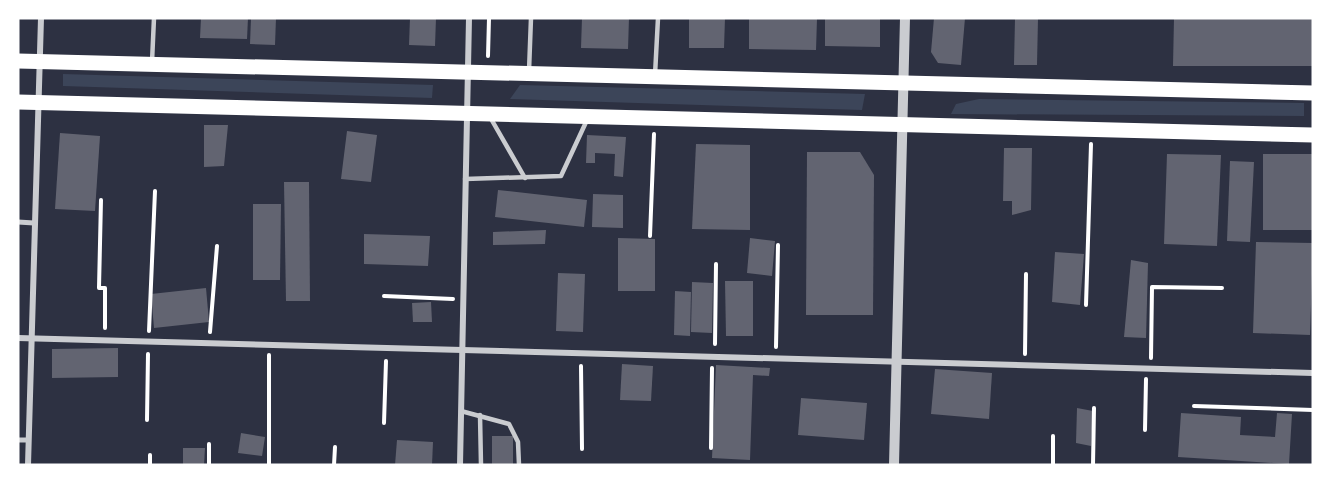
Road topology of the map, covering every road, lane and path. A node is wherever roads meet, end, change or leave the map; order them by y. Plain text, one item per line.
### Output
1 (41, 18) edge
2 (154, 18) edge
3 (469, 18) edge
4 (489, 18) edge
5 (531, 18) edge
6 (658, 18) edge
7 (905, 18) edge
8 (18, 61) edge
9 (40, 62) junction
10 (152, 64) junction
11 (467, 72) junction
12 (487, 72) junction
13 (529, 74) junction
14 (655, 76) junction
15 (903, 82) junction
16 (1313, 93) edge
17 (18, 102) edge
18 (38, 103) junction
19 (466, 114) junction
20 (489, 114) junction
21 (589, 117) junction
22 (655, 118) junction
23 (902, 124) junction
24 (1091, 129) junction
25 (1313, 135) edge
26 (525, 178) junction
27 (465, 179) junction
28 (155, 191) dead end
29 (102, 200) dead end
30 (18, 222) edge
31 (34, 223) junction
32 (650, 236) dead end
33 (778, 245) dead end
34 (218, 246) dead end
35 (716, 264) dead end
36 (1026, 274) dead end
37 (1222, 288) dead end
38 (384, 296) dead end
39 (462, 299) junction
40 (1086, 305) dead end
41 (18, 338) edge
42 (31, 338) junction
43 (105, 340) junction
44 (148, 341) junction
45 (209, 343) junction
46 (269, 345) junction
47 (386, 348) junction
48 (460, 350) junction
49 (581, 353) junction
50 (714, 357) junction
51 (776, 358) junction
52 (897, 362) junction
53 (1024, 365) junction
54 (1148, 368) junction
55 (1313, 373) edge
56 (1194, 406) dead end
57 (1094, 408) dead end
58 (1313, 410) edge
59 (461, 411) junction
60 (480, 416) junction
61 (147, 420) dead end
62 (384, 423) dead end
63 (1145, 430) dead end
64 (1053, 436) dead end
65 (18, 440) edge
66 (28, 440) junction
67 (209, 444) dead end
68 (334, 447) dead end
69 (711, 448) dead end
70 (582, 449) dead end
71 (150, 455) dead end
72 (28, 465) edge
73 (150, 465) edge
74 (209, 465) edge
75 (269, 465) edge
76 (334, 465) edge
77 (460, 465) edge
78 (481, 465) edge
79 (519, 465) edge
80 (894, 465) edge
81 (1053, 465) edge
82 (1093, 465) edge

1 - 9 street
2 - 10 lane
3 - 11 street
4 - 12 path
5 - 13 lane
6 - 14 lane
7 - 15 street
8 - 9 main road
9 - 10 main road
9 - 18 street
10 - 11 main road
11 - 12 main road
11 - 19 street
12 - 13 main road
13 - 14 main road
14 - 15 main road
15 - 16 main road
15 - 23 street
17 - 18 main road
18 - 19 main road
18 - 31 street
19 - 20 main road
19 - 27 street
20 - 21 main road
20 - 26 lane
21 - 22 main road
21 - 26 lane
22 - 23 main road
22 - 32 path
23 - 24 main road
23 - 52 street
24 - 25 main road
24 - 40 path
26 - 27 lane
27 - 39 street
28 - 44 path
29 - 43 path
30 - 31 street
31 - 42 street
33 - 51 path
34 - 45 path
35 - 50 path
36 - 53 path
37 - 54 path
38 - 39 path
39 - 48 street
41 - 42 street
42 - 43 street
42 - 66 street
43 - 44 street
44 - 45 street
44 - 61 path
45 - 46 street
46 - 47 street
46 - 75 path
47 - 48 street
47 - 62 path
48 - 49 street
48 - 59 street
49 - 50 street
49 - 70 path
50 - 51 street
50 - 69 path
51 - 52 street
52 - 53 street
52 - 80 street
53 - 54 street
54 - 55 street
54 - 63 path
56 - 58 path
57 - 82 path
59 - 60 lane
59 - 77 street
60 - 78 lane
60 - 79 lane
64 - 81 path
65 - 66 street
66 - 72 street
67 - 74 path
68 - 76 path
71 - 73 path

